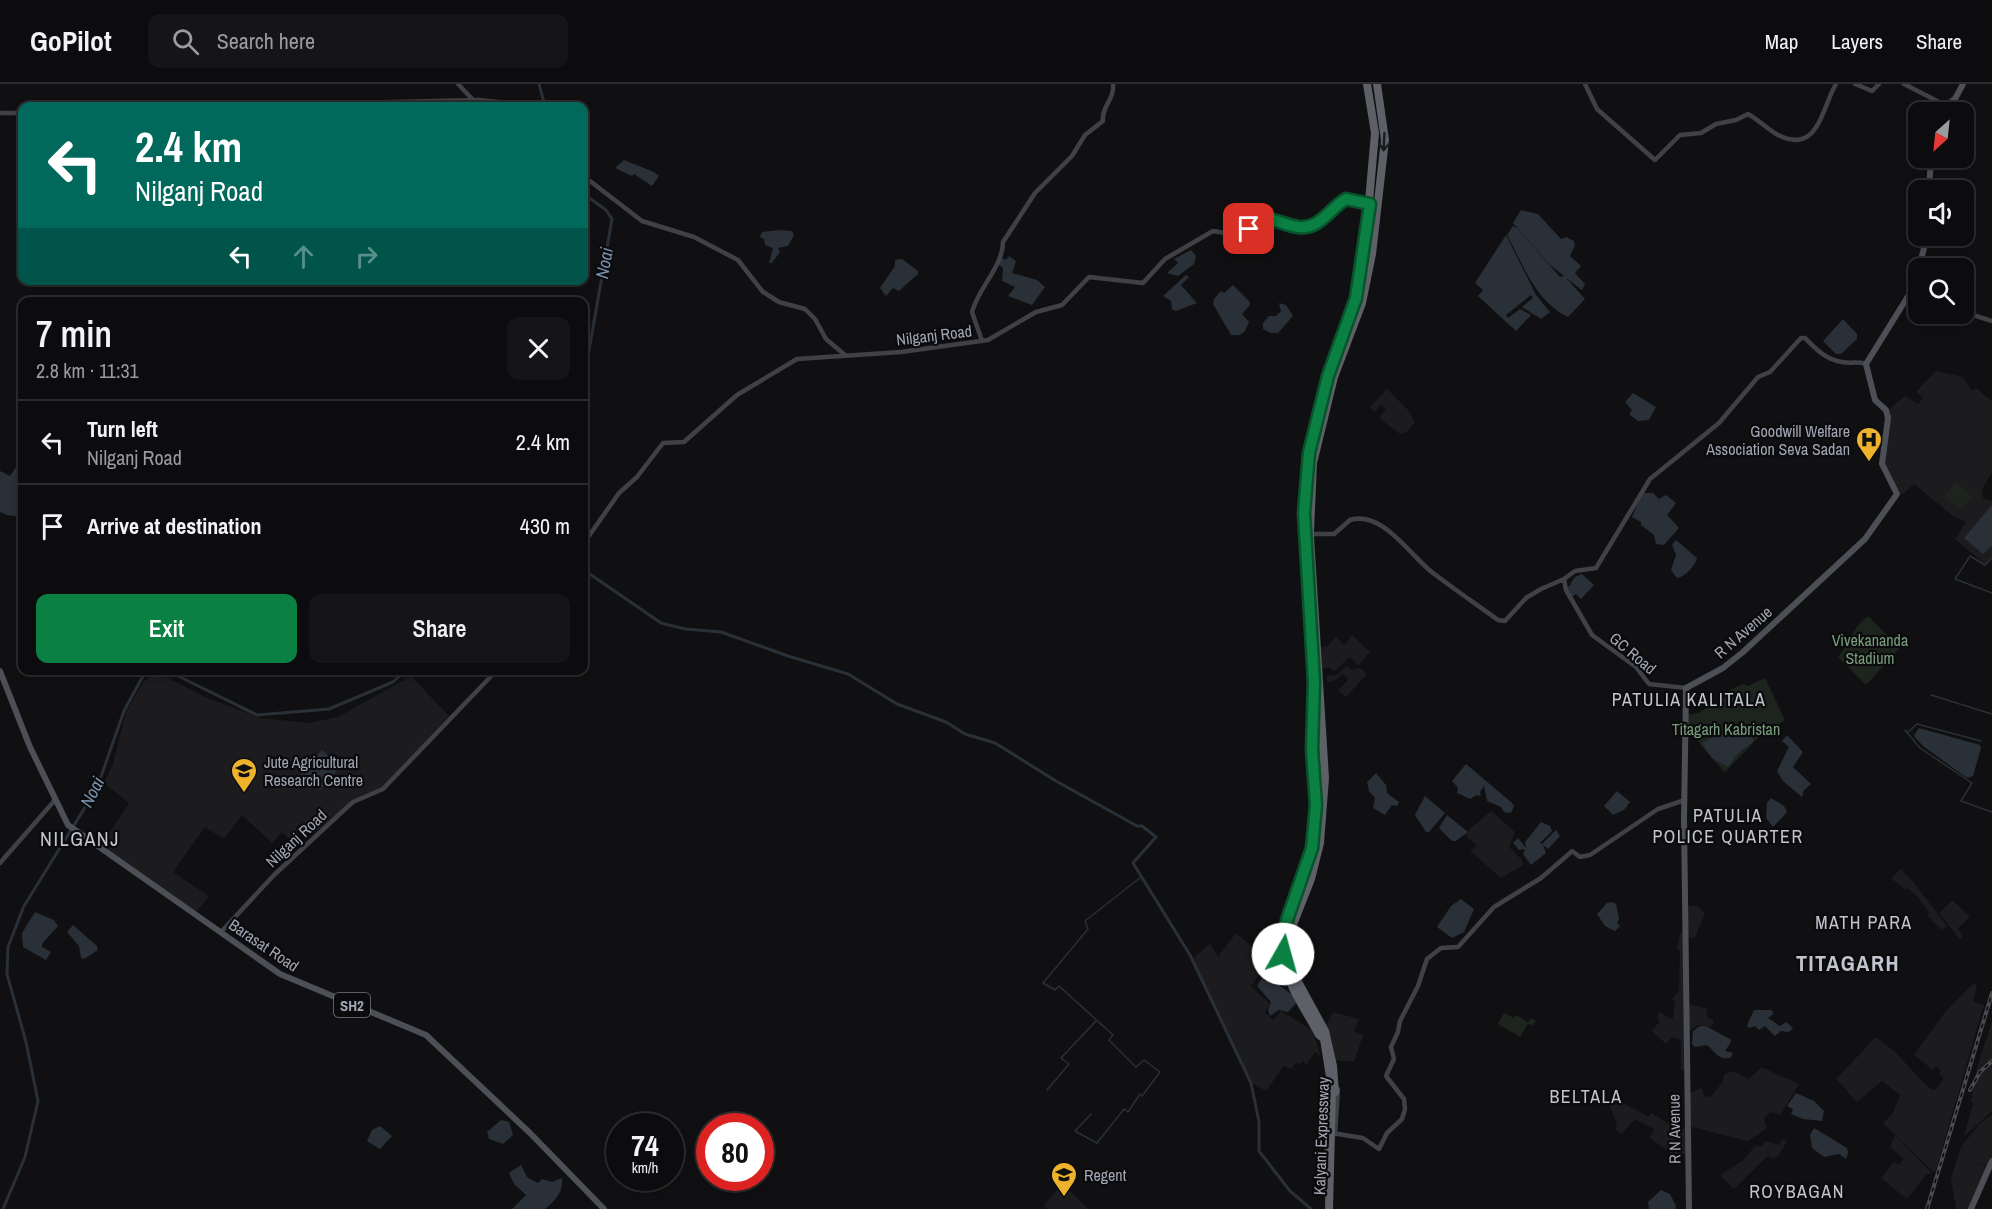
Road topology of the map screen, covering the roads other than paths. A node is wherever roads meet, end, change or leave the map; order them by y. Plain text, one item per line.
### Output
1 (458, 84) edge
2 (1113, 84) edge
3 (1367, 84) edge
4 (1377, 84) edge
5 (1585, 84) edge
6 (1836, 84) edge
7 (1855, 84) edge
8 (1879, 84) edge
9 (1904, 84) edge
10 (1963, 84) edge
11 (1955, 98) junction
12 (474, 101) junction
13 (423, 102) edge
14 (497, 102) edge
15 (1953, 102) edge
16 (0, 113) edge
17 (18, 113) edge
18 (588, 182) edge
19 (1370, 204) junction
20 (1379, 207) junction
21 (1908, 300) edge
22 (1974, 315) edge
23 (1992, 321) edge
24 (982, 341) junction
25 (845, 355) junction
26 (1866, 364) junction
27 (1308, 534) junction
28 (588, 537) edge
29 (1564, 579) junction
30 (1312, 612) junction
31 (0, 671) edge
32 (492, 675) edge
33 (1686, 688) junction
34 (54, 800) junction
35 (1685, 800) junction
36 (0, 864) edge
37 (221, 932) junction
38 (1324, 1037) junction
39 (1326, 1132) junction
40 (1334, 1133) junction
41 (1992, 1161) edge
42 (1992, 1168) edge
43 (604, 1209) edge
44 (1329, 1209) edge
45 (1689, 1209) edge
46 (1972, 1209) edge

1 - 12 street
2 - 24 street
3 - 19 highway, Kalyani Expressway
4 -> 20 highway, Kalyani Expressway
5 - 6 street
7 - 8 street
9 - 11 street
10 - 11 main road
11 - 15 main road
12 - 13 street
12 - 14 street
16 - 17 street
18 - 25 street
19 - 20 street, Nilganj Road
19 - 24 street, Nilganj Road
19 - 27 highway, Kalyani Expressway
20 - 27 highway, Kalyani Expressway
21 - 26 main road
22 - 23 street
24 - 25 street, Nilganj Road
25 - 28 street, Nilganj Road
26 - 29 street
26 - 33 main road, R N Avenue
27 - 29 street
27 - 30 highway, Kalyani Expressway
29 - 33 street, GC Road
30 - 38 highway, Kalyani Expressway
30 - 38 highway, Kalyani Expressway
31 - 34 main road, SH2
32 - 37 street, Nilganj Road
33 - 35 main road, R N Avenue
34 - 36 street
34 - 37 main road, Barasat Road / SH2
35 - 40 street
35 - 45 main road, R N Avenue
37 - 43 main road, Barasat Road / SH2
38 - 39 street, Kalyani Expressway
38 - 40 street, Kalyani Expressway
38 - 44 highway, Kalyani Expressway, bridge
39 - 40 street
39 - 44 street, Kalyani Expressway
40 - 44 street, Kalyani Expressway
41 - 46 main road
42 - 46 main road

